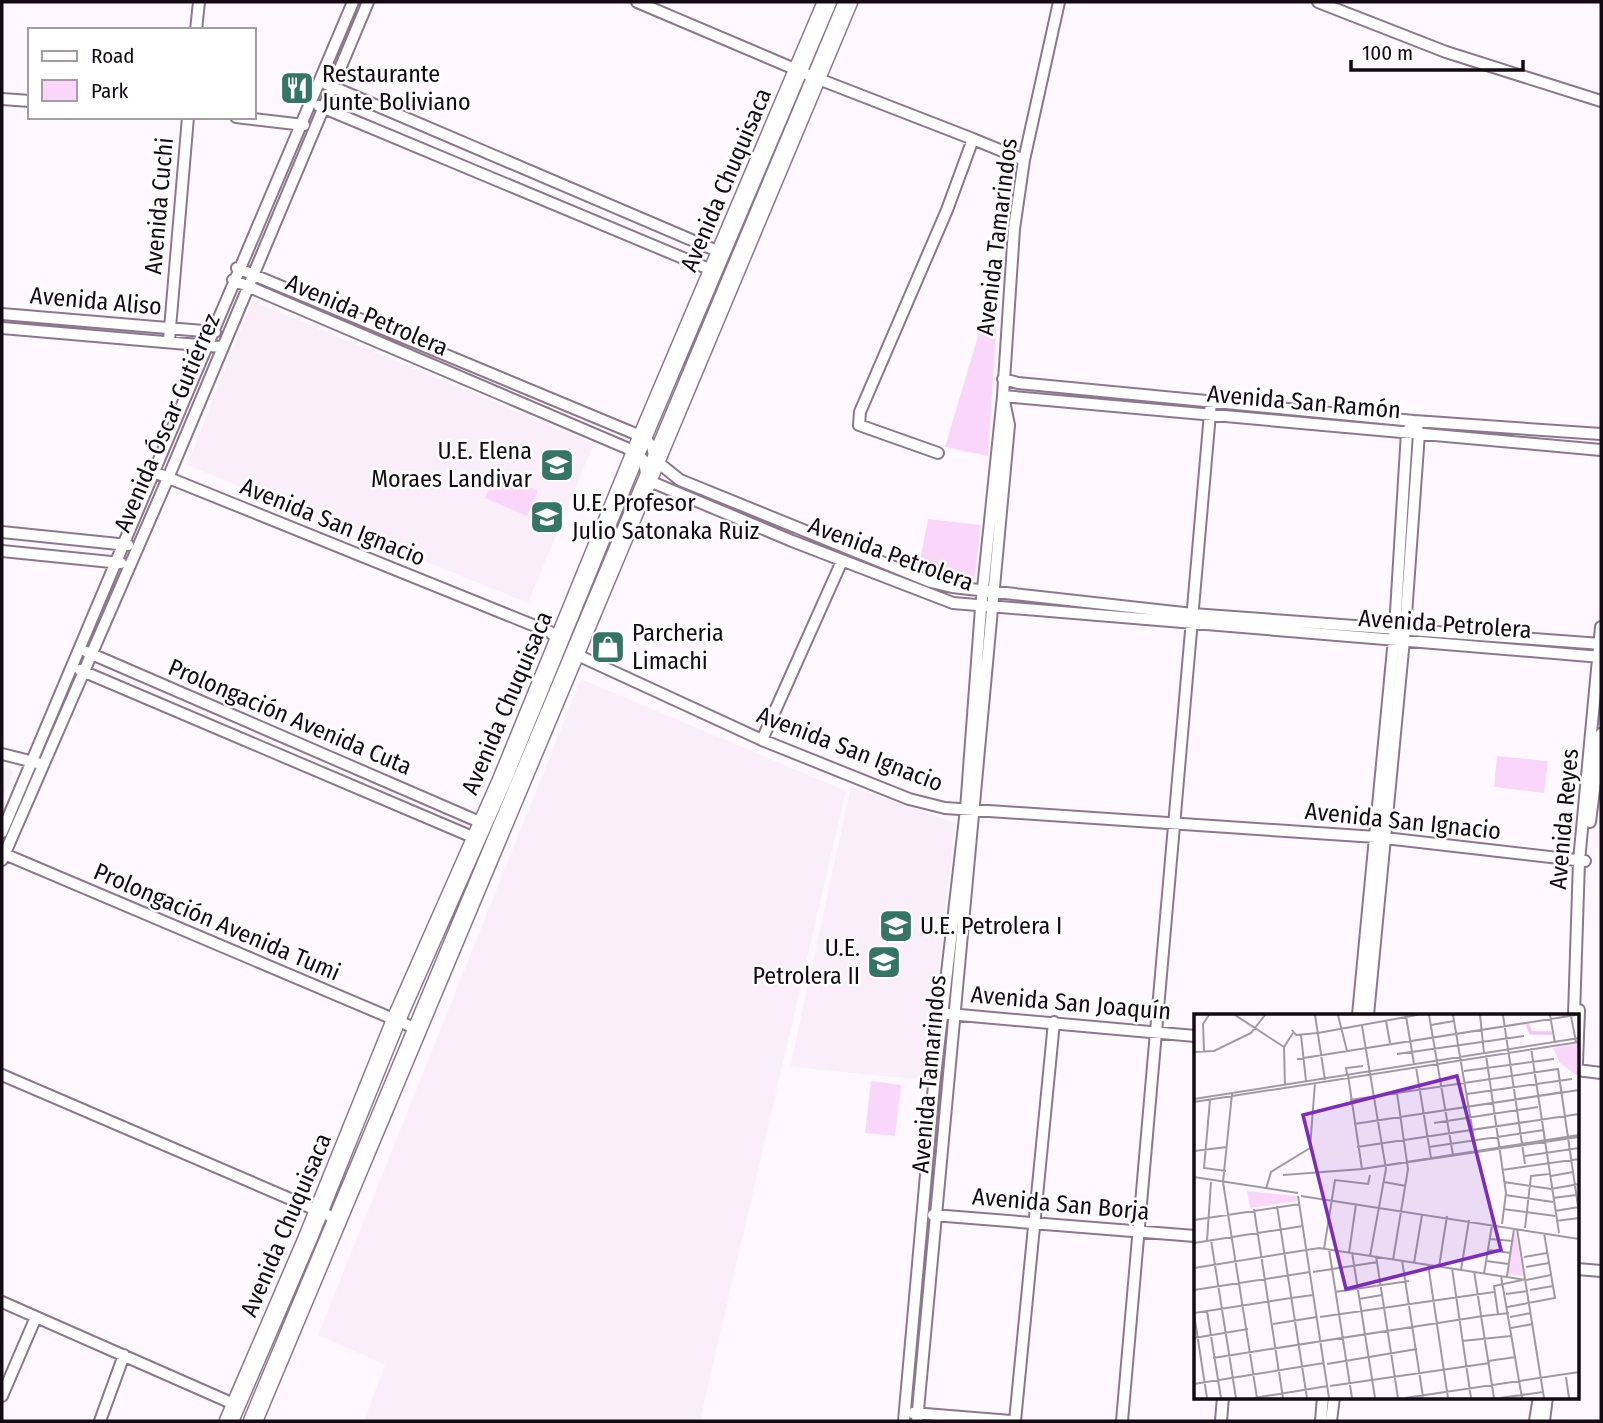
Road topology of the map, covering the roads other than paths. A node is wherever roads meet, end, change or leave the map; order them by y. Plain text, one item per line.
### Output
1 (199, 2) edge
2 (352, 2) edge
3 (368, 2) edge
4 (637, 2) edge
5 (827, 2) edge
6 (848, 2) edge
7 (1059, 2) edge
8 (1318, 2) edge
9 (196, 28) edge
10 (798, 70) junction
11 (816, 78) junction
12 (319, 81) junction
13 (332, 86) junction
14 (2, 99) edge
15 (28, 101) edge
16 (1601, 101) edge
17 (310, 102) junction
18 (323, 107) junction
19 (188, 119) edge
20 (256, 119) edge
21 (300, 123) junction
22 (313, 130) junction
23 (974, 139) junction
24 (1024, 160) junction
25 (722, 253) junction
26 (237, 268) junction
27 (714, 271) junction
28 (252, 275) junction
29 (233, 280) junction
30 (247, 286) junction
31 (2, 314) edge
32 (2, 328) edge
33 (211, 331) junction
34 (228, 332) junction
35 (169, 334) junction
36 (205, 345) junction
37 (222, 347) junction
38 (1003, 379) junction
39 (1003, 396) junction
40 (1211, 402) junction
41 (1210, 416) junction
42 (1414, 421) junction
43 (1407, 432) junction
44 (1419, 433) junction
45 (1601, 434) edge
46 (639, 444) junction
47 (1601, 450) edge
48 (938, 453) dead end
49 (655, 460) junction
50 (154, 472) junction
51 (168, 478) junction
52 (647, 480) junction
53 (805, 528) junction
54 (2, 532) edge
55 (124, 544) junction
56 (798, 544) junction
57 (138, 547) junction
58 (2, 551) edge
59 (116, 561) junction
60 (842, 561) junction
61 (130, 566) junction
62 (988, 589) junction
63 (986, 608) junction
64 (1193, 620) junction
65 (1601, 627) edge
66 (1400, 628) junction
67 (559, 641) junction
68 (1399, 641) junction
69 (1601, 644) edge
70 (81, 649) junction
71 (93, 654) junction
72 (574, 654) junction
73 (1600, 657) edge
74 (74, 667) junction
75 (85, 672) junction
76 (1601, 734) edge
77 (762, 740) junction
78 (2, 754) edge
79 (32, 761) junction
80 (44, 765) junction
81 (502, 780) junction
82 (519, 788) junction
83 (970, 809) junction
84 (1173, 822) junction
85 (479, 830) junction
86 (2, 832) edge
87 (1381, 839) junction
88 (2, 856) edge
89 (1582, 861) junction
90 (943, 1013) junction
91 (956, 1014) junction
92 (1359, 1014) edge
93 (1368, 1014) edge
94 (1574, 1014) edge
95 (396, 1020) junction
96 (1054, 1022) junction
97 (1578, 1023) edge
98 (417, 1029) junction
99 (1157, 1032) junction
100 (1194, 1036) edge
101 (1578, 1070) edge
102 (1601, 1073) edge
103 (2, 1074) edge
104 (319, 1211) junction
105 (924, 1214) junction
106 (937, 1215) junction
107 (337, 1219) junction
108 (1032, 1224) junction
109 (1139, 1231) junction
110 (1194, 1236) edge
111 (1578, 1269) edge
112 (1601, 1270) edge
113 (2, 1302) edge
114 (36, 1317) junction
115 (124, 1355) junction
116 (2, 1396) edge
117 (1223, 1398) edge
118 (1323, 1398) edge
119 (1334, 1398) edge
120 (1539, 1398) edge
121 (1547, 1398) edge
122 (232, 1413) edge
123 (904, 1417) edge
124 (917, 1417) edge
125 (100, 1421) edge
126 (253, 1421) edge
127 (1013, 1421) edge
128 (1122, 1421) edge
129 (1222, 1421) edge
130 (1321, 1421) edge
131 (1331, 1421) edge
132 (1535, 1421) edge
133 (1545, 1421) edge

1 - 9 street
2 - 12 street, Avenida Óscar Gutiérrez
3 - 13 street, Avenida Óscar Gutiérrez
4 - 10 street
5 - 10 main road, Avenida Chuquisaca
6 - 11 main road, Avenida Chuquisaca
7 - 24 street, Avenida Tamarindos
8 - 16 street
10 - 11 street
10 - 25 main road, Avenida Chuquisaca
11 - 23 street
11 - 49 main road, Avenida Chuquisaca
12 - 13 street
12 - 17 street, Avenida Óscar Gutiérrez
13 - 18 street, Avenida Óscar Gutiérrez
13 - 25 street
14 - 15 street
17 - 18 street
17 - 21 street, Avenida Óscar Gutiérrez
18 - 22 street, Avenida Óscar Gutiérrez
18 - 27 street
19 - 35 street, Avenida Cuchi
20 - 21 street
21 - 22 street
21 - 26 street, Avenida Óscar Gutiérrez
22 - 28 street, Avenida Óscar Gutiérrez
23 - 24 street
23 - 48 street
24 - 38 street, Avenida Tamarindos
25 - 27 main road, Avenida Chuquisaca
26 - 28 street, Avenida Petrolera
26 - 29 street, Avenida Óscar Gutiérrez
27 - 46 main road, Avenida Chuquisaca
28 - 30 street, Avenida Óscar Gutiérrez
28 - 46 street, Avenida Petrolera
29 - 30 street, Avenida Petrolera
29 - 33 street, Avenida Óscar Gutiérrez
30 - 34 street, Avenida Óscar Gutiérrez
30 - 46 street, Avenida Petrolera
31 - 35 street, Avenida Aliso
32 - 35 street, Avenida Aliso
33 - 34 street, Avenida Aliso
33 - 35 street, Avenida Aliso
33 - 36 street, Avenida Óscar Gutiérrez
34 - 37 street, Avenida Óscar Gutiérrez
35 - 36 street, Avenida Aliso
36 - 37 street, Avenida Aliso
36 - 50 street, Avenida Óscar Gutiérrez
37 - 51 street, Avenida Óscar Gutiérrez
38 - 39 street, Avenida Tamarindos
38 - 40 street, Avenida San Ramón
39 - 41 street, Avenida San Ramón
39 - 62 street, Avenida Tamarindos
40 - 41 street
40 - 42 street, Avenida San Ramón
41 - 43 street, Avenida San Ramón
41 - 64 street
42 - 43 street
42 - 44 street
42 - 45 street, Avenida San Ramón
43 - 44 street, Avenida San Ramón
43 - 66 street
44 - 47 street, Avenida San Ramón
44 - 66 street
46 - 49 street, Avenida Petrolera
46 - 52 street
46 - 67 main road, Avenida Chuquisaca
49 - 52 main road, Avenida Chuquisaca
49 - 53 street, Avenida Petrolera
50 - 51 street, Avenida San Ignacio
50 - 55 street, Avenida Óscar Gutiérrez
51 - 57 street, Avenida Óscar Gutiérrez
51 - 67 street, Avenida San Ignacio
52 - 56 street, Avenida Petrolera
52 - 72 main road, Avenida Chuquisaca
53 - 56 street
53 - 62 street, Avenida Petrolera
54 - 55 street
55 - 57 street
55 - 59 street, Avenida Óscar Gutiérrez
56 - 60 street, Avenida Petrolera
57 - 61 street, Avenida Óscar Gutiérrez
58 - 59 street
59 - 61 street
59 - 70 street, Avenida Óscar Gutiérrez
60 - 63 street, Avenida Petrolera
60 - 77 street
61 - 71 street, Avenida Óscar Gutiérrez
62 - 63 street, Avenida Tamarindos
62 - 64 street, Avenida Petrolera
63 - 64 street, Avenida Petrolera
63 - 83 street, Avenida Tamarindos
64 - 66 street, Avenida Petrolera
64 - 68 street, Avenida Petrolera
64 - 84 street
65 - 69 street, Avenida Reyes
66 - 68 street
66 - 69 street, Avenida Petrolera
67 - 72 street, Avenida San Ignacio
67 - 81 main road, Avenida Chuquisaca
68 - 73 street, Avenida Petrolera
68 - 87 street
69 - 73 street, Avenida Reyes
70 - 71 street, Prolongación Avenida Cuta
70 - 74 street, Avenida Óscar Gutiérrez
71 - 75 street, Avenida Óscar Gutiérrez
71 - 85 street, Prolongación Avenida Cuta
72 - 77 street, Avenida San Ignacio
72 - 82 main road, Avenida Chuquisaca
73 - 89 street, Avenida Reyes
74 - 75 street, Prolongación Avenida Cuta
74 - 79 street, Avenida Óscar Gutiérrez
75 - 80 street, Avenida Óscar Gutiérrez
75 - 85 street, Prolongación Avenida Cuta
76 - 89 street, Avenida Reyes
77 - 83 street, Avenida San Ignacio
78 - 79 street
79 - 80 street
79 - 86 street, Avenida Óscar Gutiérrez
80 - 88 street, Avenida Óscar Gutiérrez
81 - 82 street
81 - 85 main road, Avenida Chuquisaca
82 - 98 main road, Avenida Chuquisaca
83 - 84 street, Avenida San Ignacio
83 - 90 street, Avenida Tamarindos
83 - 91 street, Avenida Tamarindos
84 - 87 street, Avenida San Ignacio
84 - 99 street
85 - 95 main road, Avenida Chuquisaca
87 - 89 street, Avenida San Ignacio
87 - 92 street
87 - 93 street
88 - 95 street, Prolongación Avenida Tumi
89 - 94 street, Avenida Reyes
89 - 97 street, Avenida Reyes
90 - 91 street, Avenida San Joaquín
90 - 105 street, Avenida Tamarindos
91 - 96 street, Avenida San Joaquín
91 - 106 street, Avenida Tamarindos
95 - 98 street, Prolongación Avenida Tumi
95 - 104 main road, Avenida Chuquisaca
96 - 99 street, Avenida San Joaquín
96 - 108 street
98 - 107 main road, Avenida Chuquisaca
99 - 100 street, Avenida San Joaquín
99 - 109 street
101 - 102 street
103 - 104 street
104 - 107 street
104 - 122 main road, Avenida Chuquisaca
105 - 106 street, Avenida San Borja
105 - 123 street, Avenida Tamarindos
106 - 108 street, Avenida San Borja
106 - 124 street, Avenida Tamarindos
107 - 126 main road, Avenida Chuquisaca
108 - 109 street, Avenida San Borja
108 - 127 street
109 - 110 street, Avenida San Borja
109 - 128 street
111 - 112 street
113 - 114 street
114 - 115 street
114 - 116 street
115 - 122 street
115 - 125 street
117 - 129 street
118 - 130 street
119 - 131 street
120 - 132 street
121 - 133 street
123 - 124 street
124 - 127 street

